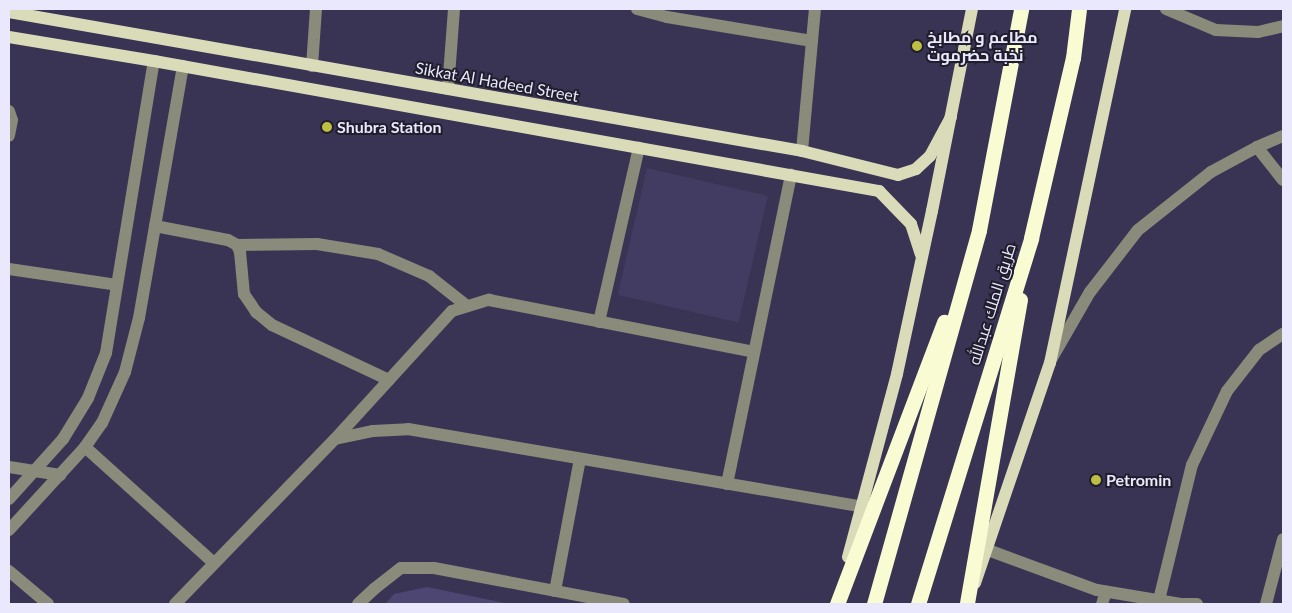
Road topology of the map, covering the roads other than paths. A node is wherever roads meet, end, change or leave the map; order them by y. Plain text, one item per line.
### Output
1 (316, 9) edge
2 (454, 9) edge
3 (637, 9) edge
4 (816, 9) edge
5 (972, 9) edge
6 (1014, 9) edge
7 (1021, 9) edge
8 (1079, 9) edge
9 (1088, 9) edge
10 (1125, 9) edge
11 (1166, 9) edge
12 (9, 12) edge
13 (668, 13) edge
14 (1283, 26) edge
15 (9, 37) edge
16 (812, 41) junction
17 (1014, 49) junction
18 (1073, 58) junction
19 (154, 61) junction
20 (183, 66) junction
21 (312, 66) junction
22 (448, 89) junction
23 (9, 111) edge
24 (951, 116) junction
25 (9, 136) edge
26 (1283, 136) edge
27 (1257, 147) junction
28 (639, 148) junction
29 (802, 151) junction
30 (882, 172) junction
31 (791, 176) junction
32 (1283, 180) edge
33 (879, 191) junction
34 (155, 226) junction
35 (979, 230) junction
36 (1031, 238) junction
37 (237, 245) junction
38 (921, 254) junction
39 (9, 268) edge
40 (117, 285) junction
41 (467, 306) junction
42 (599, 322) junction
43 (1283, 334) edge
44 (754, 352) junction
45 (1050, 363) junction
46 (388, 380) junction
47 (335, 439) junction
48 (85, 447) junction
49 (580, 459) junction
50 (9, 467) edge
51 (34, 471) junction
52 (60, 475) junction
53 (727, 484) junction
54 (9, 499) edge
55 (863, 507) junction
56 (9, 530) edge
57 (1283, 539) edge
58 (988, 550) junction
59 (214, 563) junction
60 (9, 571) edge
61 (555, 591) junction
62 (1106, 592) junction
63 (1158, 600) junction
64 (48, 604) edge
65 (175, 604) edge
66 (358, 604) edge
67 (624, 604) edge
68 (836, 604) edge
69 (874, 604) edge
70 (918, 604) edge
71 (967, 604) edge
72 (1102, 604) edge
73 (1197, 604) edge
74 (1266, 604) edge

1 - 21 street
2 - 22 street
3 - 13 street
4 - 16 street
5 - 24 main road
6 - 17 highway
7 - 17 highway, طريق الملك عبدالله
8 - 18 highway, طريق الملك عبدالله
9 - 18 highway
10 - 45 main road
11 - 14 street
12 - 21 main road, Sikkat Al Hadeed Street
13 - 16 street
15 - 19 main road
16 - 29 street
17 - 35 highway, طريق الملك عبدالله
18 - 36 highway, طريق الملك عبدالله
19 - 20 main road
19 - 40 street
20 - 28 main road
20 - 34 street
21 - 22 main road, Sikkat Al Hadeed Street
22 - 29 main road, Sikkat Al Hadeed Street
23 - 25 street
24 - 30 main road, Sikkat Al Hadeed Street
24 - 38 main road
26 - 27 street
27 - 32 street
27 - 45 street
28 - 31 main road
28 - 42 street
29 - 30 main road, Sikkat Al Hadeed Street
30 - 33 main road
31 - 33 main road
31 - 44 street
33 - 38 main road
34 - 37 street
34 - 48 street
35 - 68 highway
35 - 69 highway, طريق الملك عبدالله
36 - 70 highway, طريق الملك عبدالله
36 - 71 highway
37 - 41 street
37 - 46 street
38 - 55 main road
39 - 40 street
40 - 51 street
41 - 42 street
41 - 46 street
42 - 44 street
43 - 63 street
44 - 53 street
45 - 58 main road
46 - 47 street
47 - 49 street
47 - 59 street
48 - 52 street
48 - 59 street
49 - 53 street
49 - 61 street
50 - 51 street
51 - 52 street
51 - 54 street
52 - 56 street
53 - 55 street
55 - 68 main road
57 - 74 street
58 - 62 street
58 - 71 main road
59 - 65 street
60 - 64 street
61 - 66 street
61 - 67 street
62 - 63 street
62 - 72 street
63 - 73 street

